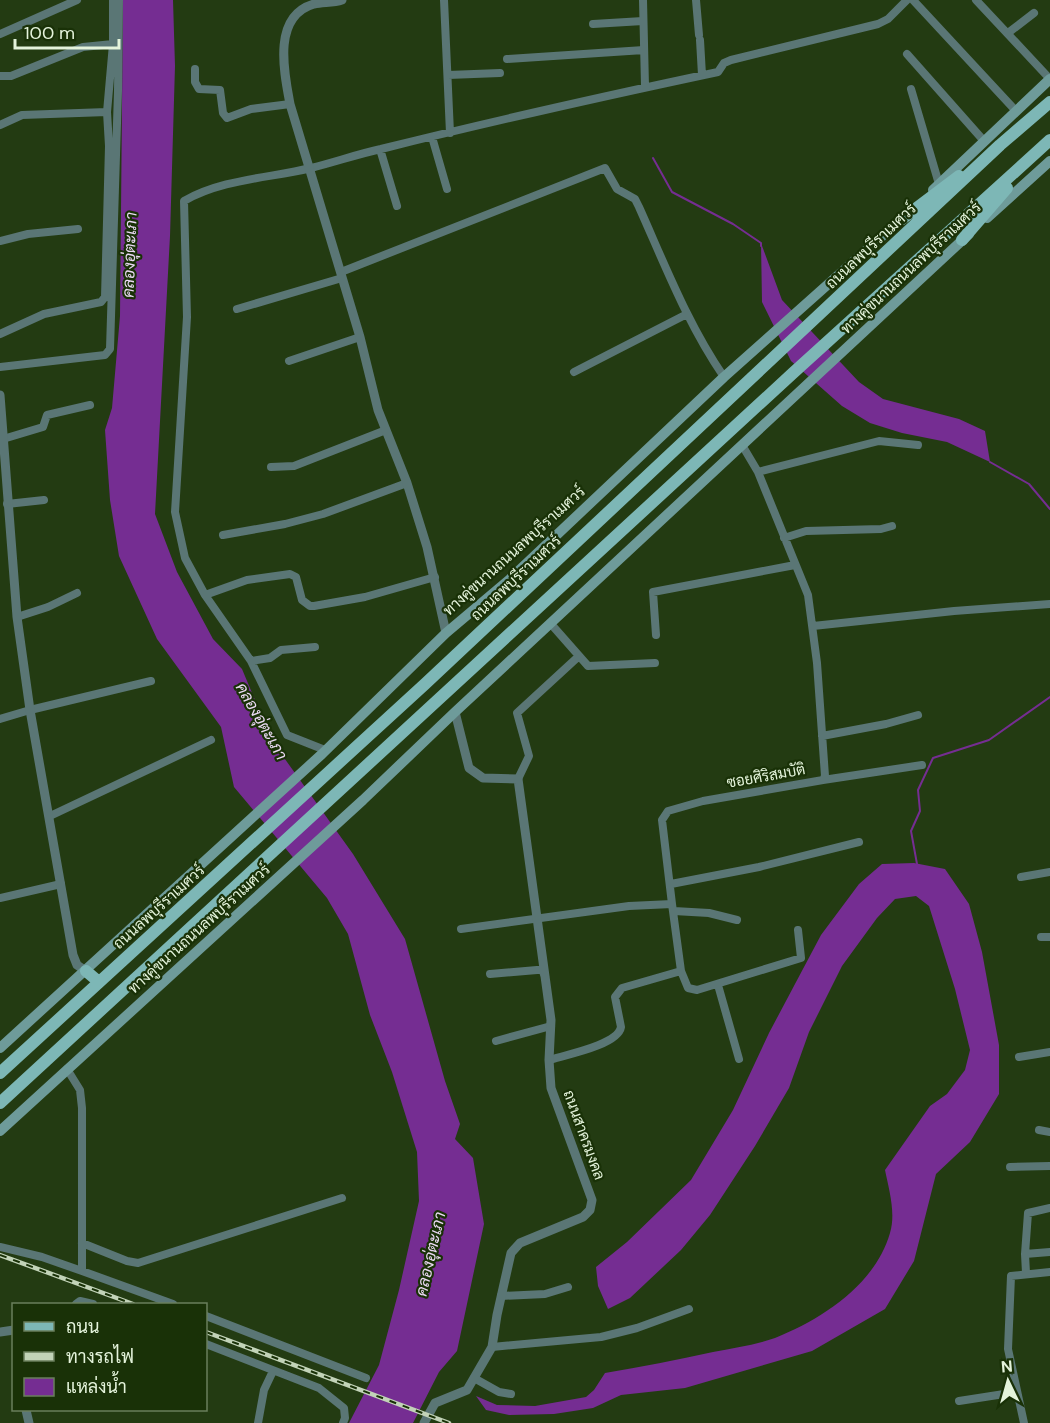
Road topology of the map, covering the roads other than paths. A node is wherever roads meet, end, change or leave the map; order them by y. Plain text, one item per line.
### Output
1 (77, 0) edge
2 (113, 0) edge
3 (119, 0) edge
4 (342, 0) edge
5 (444, 0) edge
6 (643, 0) edge
7 (696, 0) edge
8 (907, 0) edge
9 (913, 0) edge
10 (976, 0) edge
11 (1034, 13) dead end
12 (643, 21) junction
13 (593, 24) dead end
14 (1008, 33) junction
15 (0, 34) edge
16 (113, 44) junction
17 (644, 50) junction
18 (907, 54) dead end
19 (507, 59) dead end
20 (195, 69) dead end
21 (500, 73) dead end
22 (448, 75) junction
23 (702, 75) junction
24 (0, 76) edge
25 (1050, 79) edge
26 (645, 86) junction
27 (911, 89) dead end
28 (1050, 102) edge
29 (290, 104) junction
30 (1016, 111) junction
31 (107, 112) junction
32 (0, 125) edge
33 (450, 132) junction
34 (432, 137) junction
35 (984, 141) junction
36 (1049, 141) edge
37 (1000, 146) junction
38 (380, 149) junction
39 (1050, 161) edge
40 (310, 168) junction
41 (939, 184) junction
42 (447, 189) dead end
43 (398, 206) dead end
44 (902, 219) junction
45 (78, 229) dead end
46 (962, 240) junction
47 (0, 241) edge
48 (342, 275) junction
49 (237, 309) dead end
50 (687, 314) junction
51 (0, 334) edge
52 (360, 337) junction
53 (289, 361) dead end
54 (0, 367) edge
55 (574, 372) dead end
56 (724, 377) junction
57 (0, 396) edge
58 (90, 405) dead end
59 (386, 430) junction
60 (3, 439) junction
61 (742, 445) junction
62 (918, 445) dead end
63 (271, 467) dead end
64 (758, 472) junction
65 (407, 483) junction
66 (44, 500) dead end
67 (7, 504) junction
68 (4, 522) edge
69 (892, 526) dead end
70 (223, 535) dead end
71 (784, 538) junction
72 (795, 565) junction
73 (435, 577) junction
74 (77, 593) dead end
75 (205, 595) junction
76 (520, 595) junction
77 (1050, 604) edge
78 (534, 613) junction
79 (17, 616) junction
80 (551, 624) junction
81 (813, 626) junction
82 (446, 633) junction
83 (656, 635) dead end
84 (315, 647) dead end
85 (579, 656) junction
86 (251, 661) junction
87 (655, 663) dead end
88 (151, 681) dead end
89 (30, 710) junction
90 (455, 712) junction
91 (918, 715) dead end
92 (0, 719) edge
93 (822, 736) junction
94 (211, 740) dead end
95 (323, 752) junction
96 (922, 765) dead end
97 (518, 779) junction
98 (823, 780) junction
99 (50, 816) junction
100 (859, 842) dead end
101 (1050, 872) edge
102 (1021, 877) dead end
103 (61, 884) junction
104 (671, 884) junction
105 (0, 898) edge
106 (673, 908) junction
107 (538, 919) junction
108 (737, 921) dead end
109 (461, 929) dead end
110 (798, 930) dead end
111 (681, 970) junction
112 (86, 971) junction
113 (490, 974) dead end
114 (545, 976) junction
115 (742, 977) junction
116 (99, 982) junction
117 (718, 985) junction
118 (745, 986) dead end
119 (551, 1026) junction
120 (496, 1041) dead end
121 (0, 1048) edge
122 (1050, 1052) edge
123 (1019, 1057) dead end
124 (739, 1059) dead end
125 (549, 1060) junction
126 (67, 1069) junction
127 (4, 1070) edge
128 (0, 1103) edge
129 (1039, 1130) dead end
130 (0, 1131) edge
131 (1050, 1132) edge
132 (1050, 1166) edge
133 (1010, 1167) dead end
134 (342, 1198) dead end
135 (1050, 1208) edge
136 (82, 1243) junction
137 (0, 1246) edge
138 (1050, 1252) edge
139 (1025, 1254) junction
140 (81, 1271) junction
141 (1050, 1272) edge
142 (1026, 1273) junction
143 (568, 1287) dead end
144 (501, 1296) junction
145 (168, 1303) edge
146 (689, 1309) dead end
147 (207, 1316) edge
148 (207, 1344) edge
149 (492, 1347) junction
150 (273, 1371) junction
151 (366, 1378) dead end
152 (474, 1378) junction
153 (1017, 1392) junction
154 (511, 1394) dead end
155 (958, 1401) dead end
156 (258, 1423) edge
157 (343, 1423) edge
158 (424, 1423) edge
159 (1024, 1423) edge

1 - 15 street
2 - 16 street
3 - 54 street
4 - 29 street
5 - 22 street
6 - 12 street
7 - 23 street
8 - 23 street
9 - 30 street
10 - 14 street
11 - 14 street
12 - 13 street
12 - 17 street
14 - 25 street
16 - 24 street
16 - 31 street
17 - 19 street
17 - 26 street
18 - 35 street
20 - 29 street
21 - 22 street
22 - 33 street
23 - 26 street
25 - 30 main road, ทางคู่ขนานถนนลพบุรีราเมศวร์
26 - 33 street
27 - 41 street
28 - 37 main road, ถนนลพบุรีราเมศวร์
29 - 40 street
30 - 35 main road, ทางคู่ขนานถนนลพบุรีราเมศวร์
31 - 32 street
31 - 51 street
33 - 34 street
34 - 38 street
34 - 42 street
35 - 41 main road, ทางคู่ขนานถนนลพบุรีราเมศวร์
36 - 46 main road
36 - 78 main road
37 - 44 main road
37 - 76 main road, ถนนลพบุรีราเมศวร์
38 - 40 street
38 - 43 street
39 - 46 main road, ทางคู่ขนานถนนลพบุรีราเมศวร์
40 - 48 street
40 - 75 street
41 - 44 main road, ทางคู่ขนานถนนลพบุรีราเมศวร์
44 - 56 main road, ทางคู่ขนานถนนลพบุรีราเมศวร์
45 - 47 street
46 - 61 main road, ทางคู่ขนานถนนลพบุรีราเมศวร์
48 - 49 street
48 - 50 street
48 - 52 street
50 - 55 street
50 - 56 street
52 - 53 street
52 - 59 street
56 - 82 main road, ทางคู่ขนานถนนลพบุรีราเมศวร์
57 - 60 street
58 - 60 street
59 - 63 street
59 - 65 street
60 - 67 street
61 - 64 street, ซอยศิริสมบัติ
61 - 80 main road, ทางคู่ขนานถนนลพบุรีราเมศวร์
62 - 64 street
64 - 71 street, ซอยศิริสมบัติ
65 - 70 street
65 - 73 street
66 - 67 street
67 - 68 street
68 - 79 street
69 - 71 street
71 - 72 street, ซอยศิริสมบัติ
72 - 81 street, ซอยศิริสมบัติ
72 - 83 street
73 - 75 street
73 - 82 street
74 - 79 street
75 - 86 street
76 - 78 main road
76 - 116 main road, ถนนลพบุรีราเมศวร์
77 - 81 street
78 - 128 main road
79 - 89 street
80 - 85 street
80 - 90 main road, ทางคู่ขนานถนนลพบุรีราเมศวร์
81 - 93 street, ซอยศิริสมบัติ
82 - 95 main road, ทางคู่ขนานถนนลพบุรีราเมศวร์
84 - 86 street
85 - 87 street
85 - 97 street
86 - 95 street
88 - 89 street
89 - 92 street
89 - 99 street
90 - 97 street
90 - 126 main road, ทางคู่ขนานถนนลพบุรีราเมศวร์
91 - 93 street
93 - 98 street, ซอยศิริสมบัติ
94 - 99 street
95 - 112 main road, ทางคู่ขนานถนนลพบุรีราเมศวร์
96 - 98 street
97 - 107 street, ถนนสาครมงคล
98 - 104 street, ซอยศิริสมบัติ
99 - 103 street
100 - 104 street
101 - 102 street
103 - 105 street
103 - 112 street
104 - 106 street, ซอยศิริสมบัติ
106 - 107 street
106 - 108 street
106 - 111 street, ซอยศิริสมบัติ
107 - 109 street
107 - 114 street, ถนนสาครมงคล
110 - 115 street
111 - 117 street
111 - 125 street
112 - 116 main road
112 - 121 main road, ทางคู่ขนานถนนลพบุรีราเมศวร์
113 - 114 street
114 - 119 street, ถนนสาครมงคล
115 - 117 street
115 - 118 street
116 - 127 main road, ถนนลพบุรีราเมศวร์
117 - 124 street
119 - 120 street
119 - 125 street, ถนนสาครมงคล
122 - 123 street
125 - 144 street, ถนนสาครมงคล
126 - 130 main road, ทางคู่ขนานถนนลพบุรีราเมศวร์
126 - 136 street
129 - 131 street
132 - 133 street
134 - 136 street
135 - 139 street
136 - 140 street
137 - 140 street
138 - 139 street
139 - 142 street
140 - 145 street
141 - 142 street
142 - 153 street
143 - 144 street
144 - 149 street, ถนนสาครมงคล
146 - 149 street
147 - 151 street
148 - 150 street
149 - 152 street, ถนนสาครมงคล
150 - 156 street
150 - 157 street
152 - 154 street
152 - 158 street, ถนนสาครมงคล
153 - 155 street
153 - 159 street

